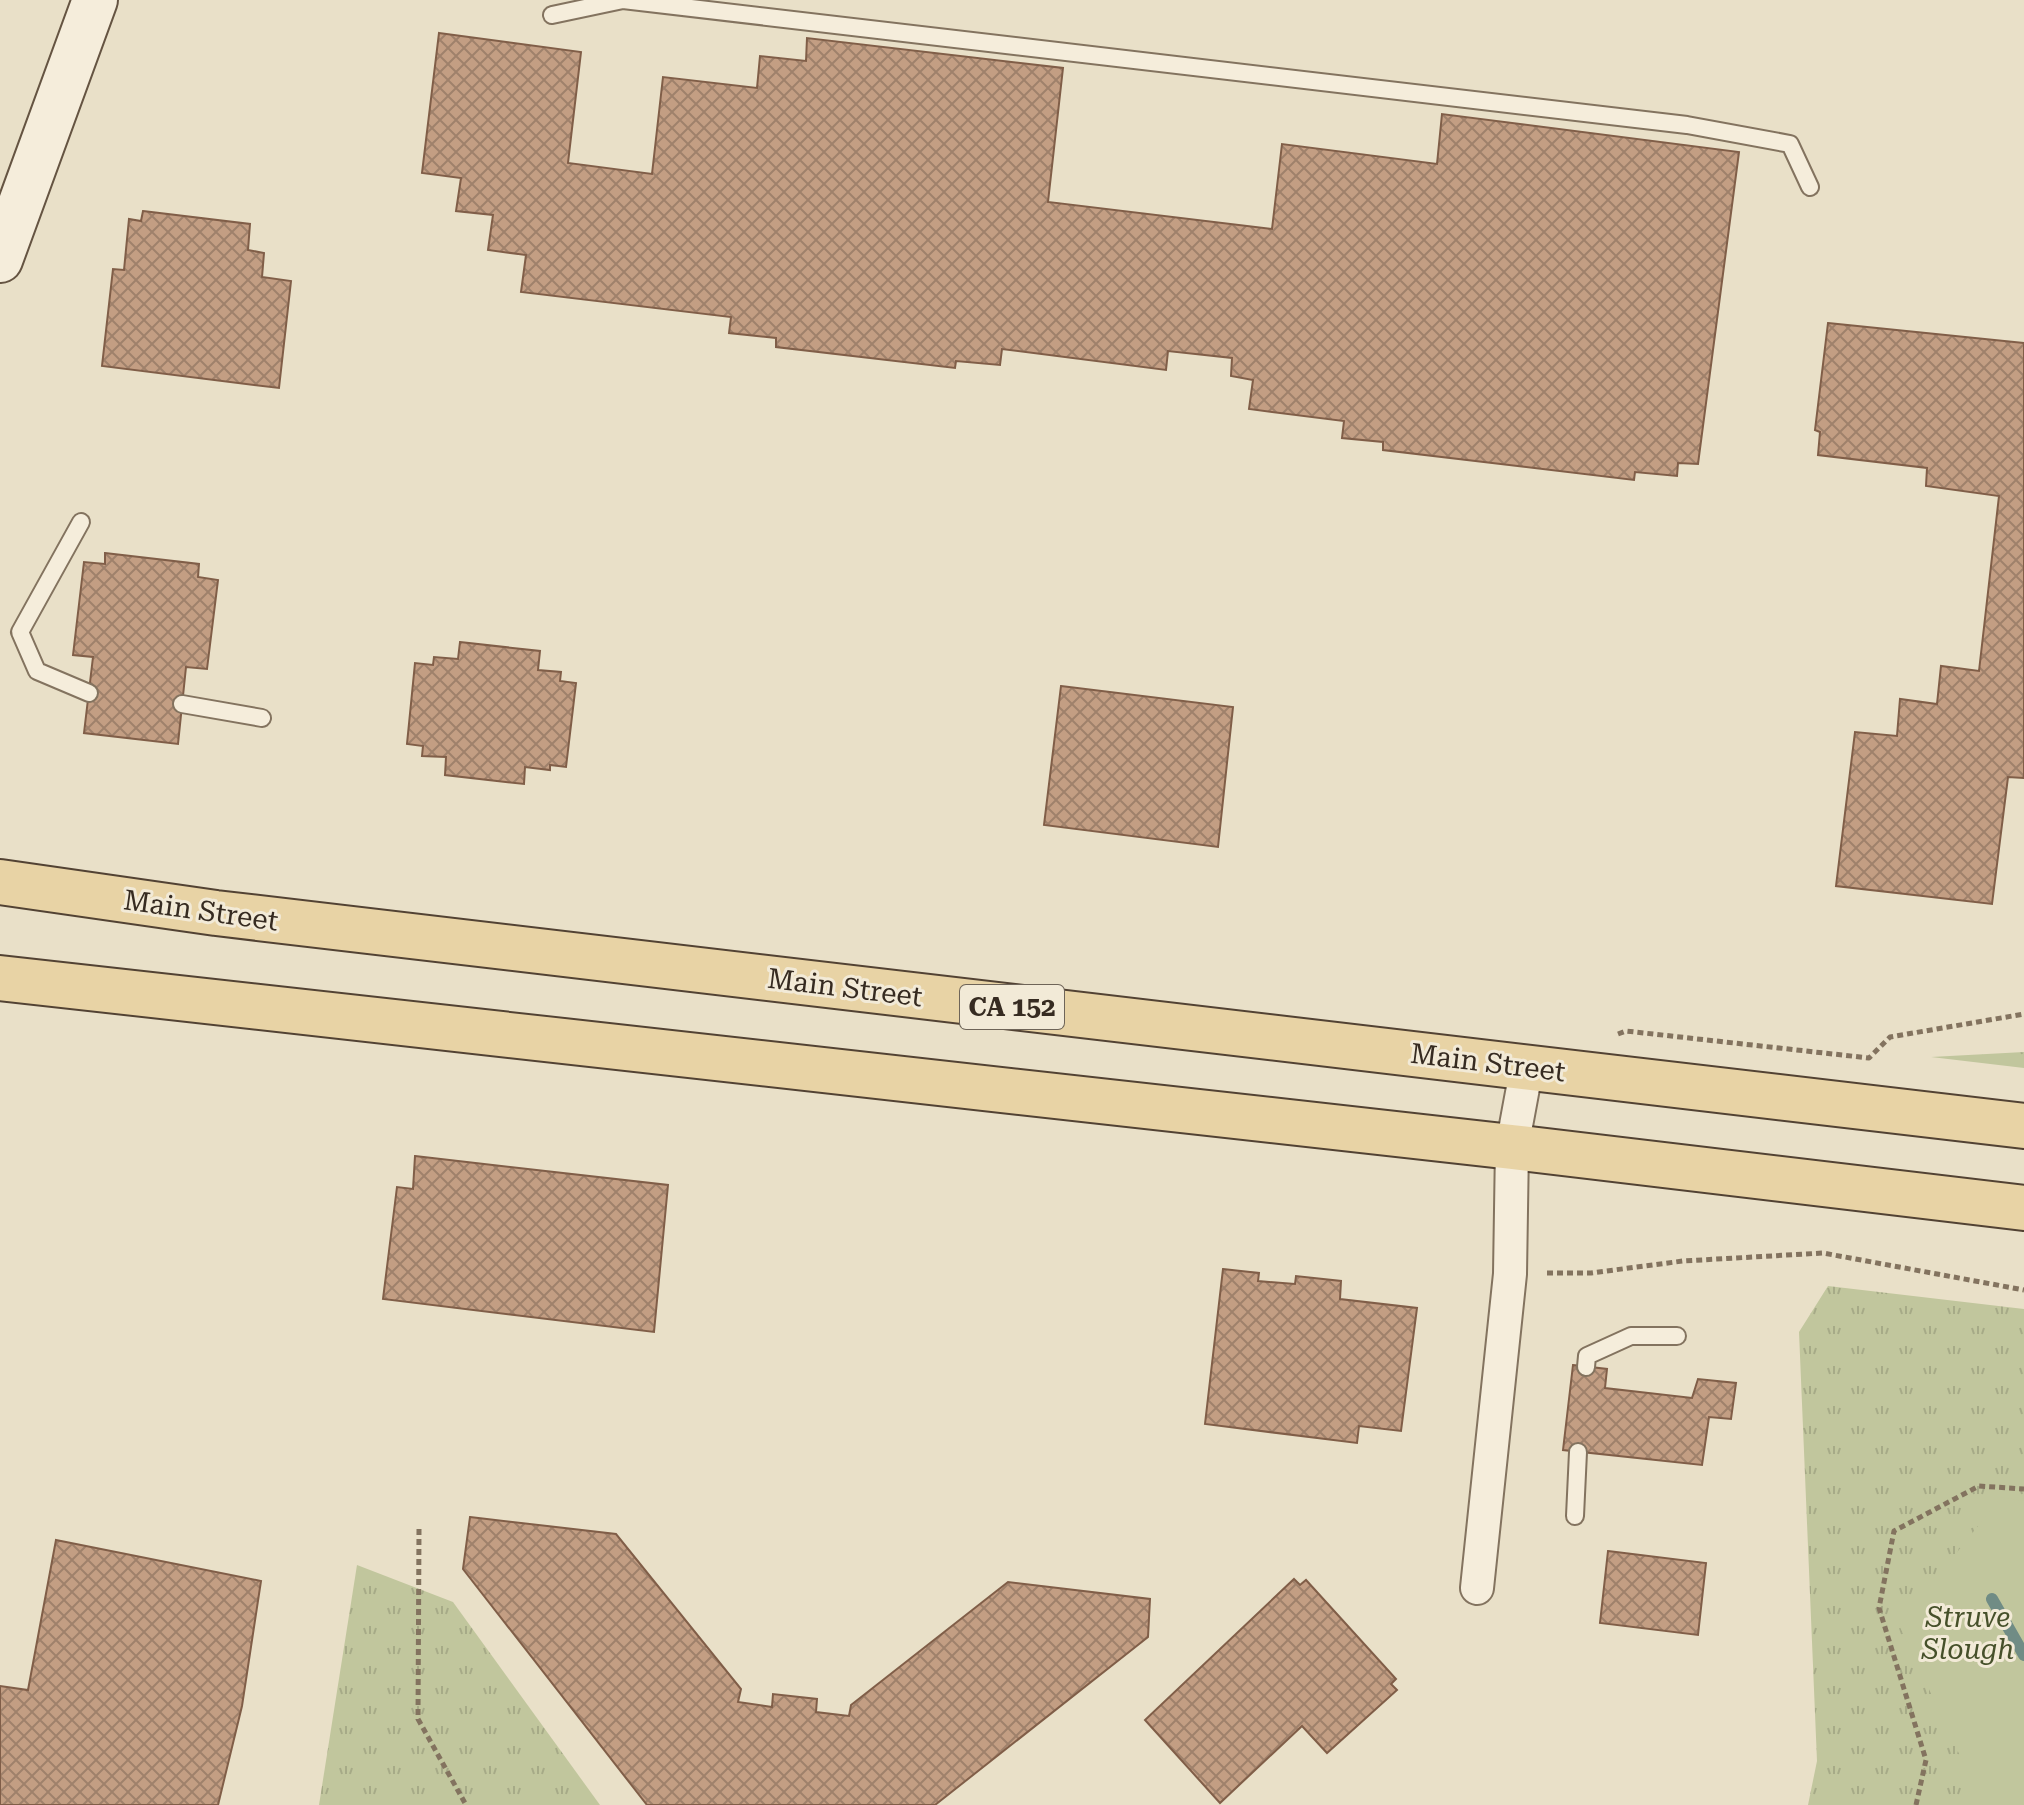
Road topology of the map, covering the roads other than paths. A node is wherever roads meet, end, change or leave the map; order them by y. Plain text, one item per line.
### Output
1 (95, 0) edge
2 (552, 15) dead end
3 (1810, 187) dead end
4 (0, 260) edge
5 (81, 522) dead end
6 (89, 693) dead end
7 (182, 704) dead end
8 (262, 718) dead end
9 (0, 882) edge
10 (0, 978) edge
11 (1527, 1066) junction
12 (2024, 1126) edge
13 (1512, 1147) junction
14 (2024, 1208) edge
15 (1677, 1336) dead end
16 (1586, 1367) dead end
17 (1578, 1452) dead end
18 (1575, 1516) dead end
19 (1477, 1588) dead end

1 - 4 main road
2 - 3 lane
5 - 6 lane
7 - 8 lane
9 - 11 main road, Main Street / CA 152
10 - 13 main road
11 - 12 main road, Main Street / CA 152
11 - 13 street
13 - 14 main road
13 - 19 street
15 - 16 lane
17 - 18 lane

